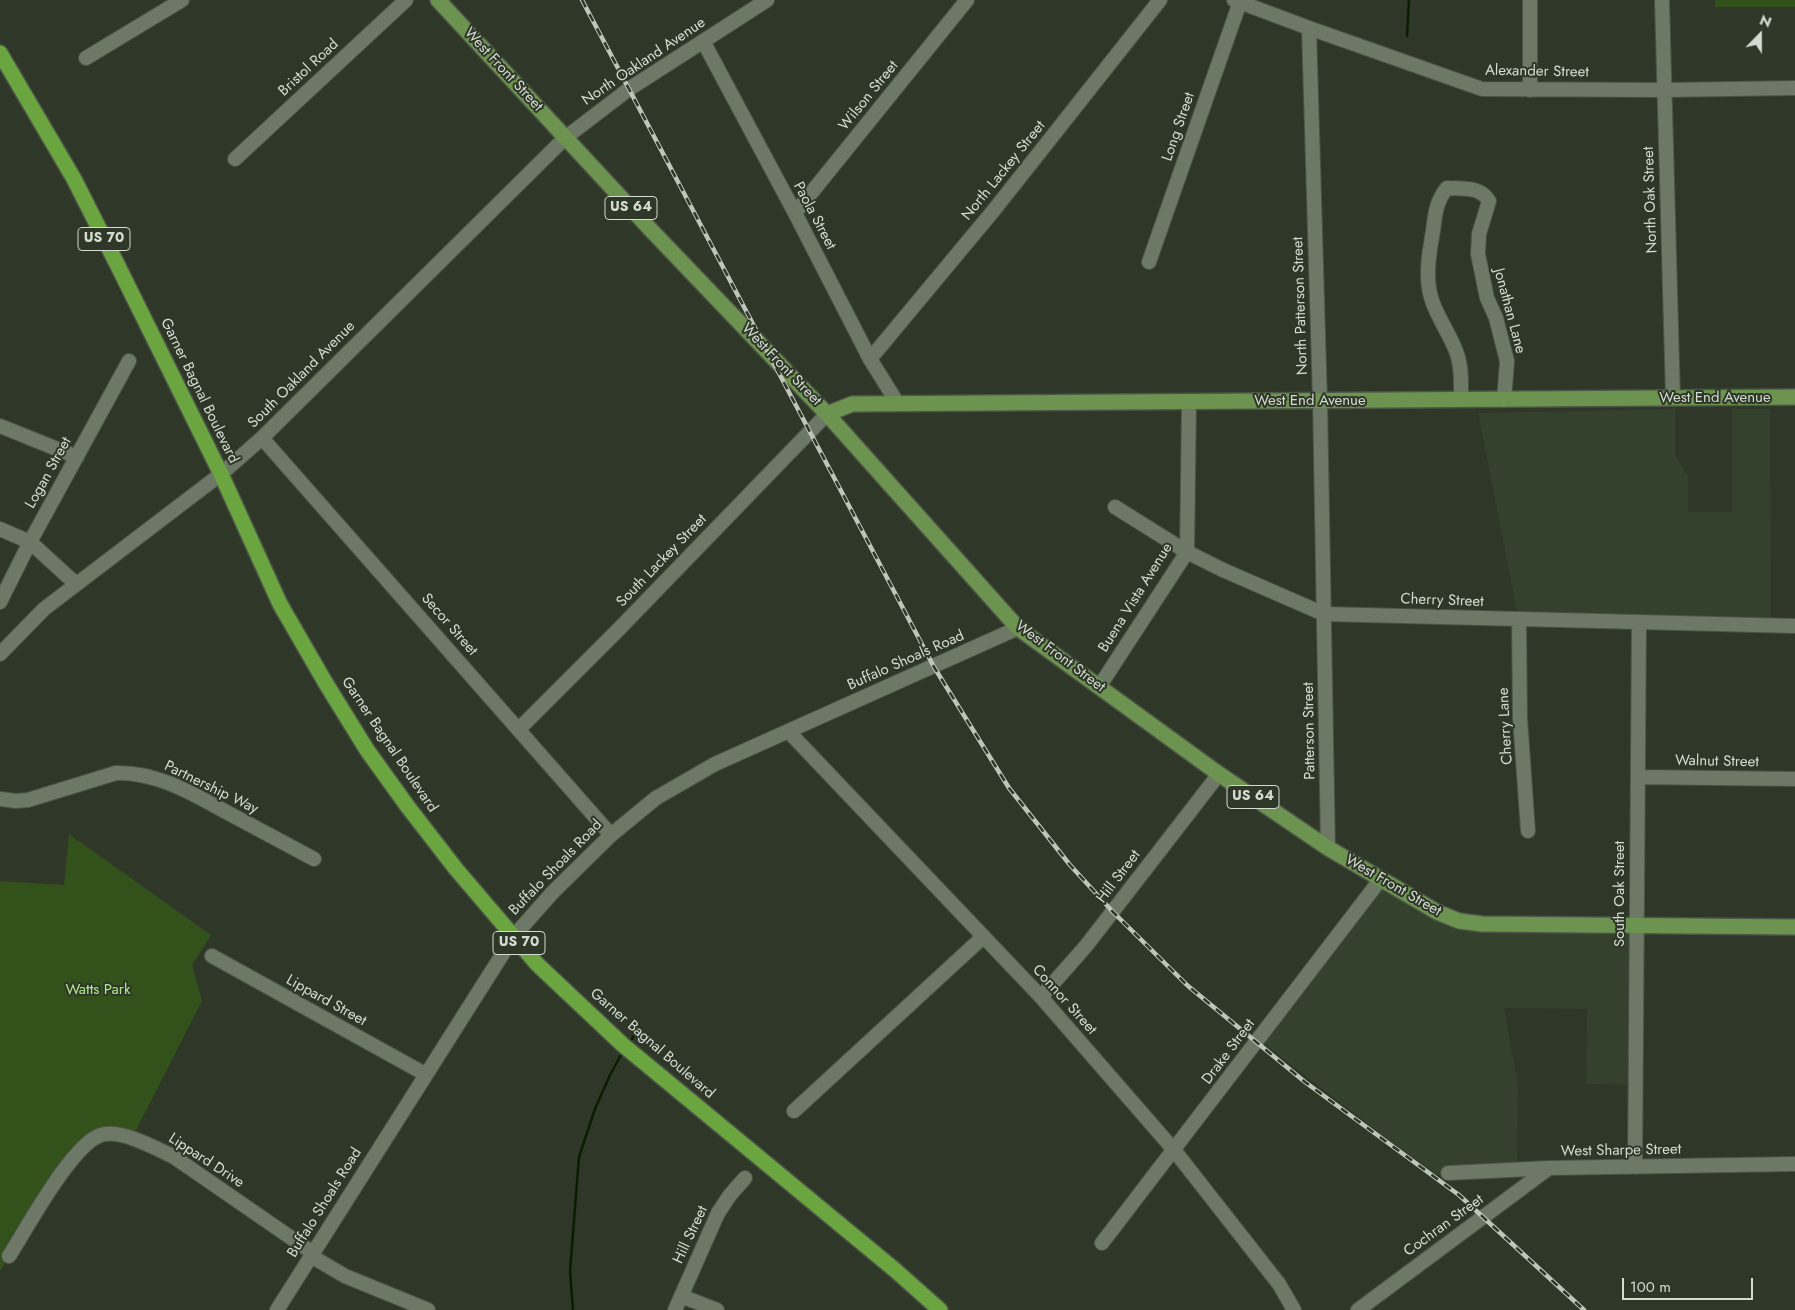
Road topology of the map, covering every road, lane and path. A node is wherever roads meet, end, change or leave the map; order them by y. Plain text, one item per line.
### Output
1 (182, 0) edge
2 (406, 0) edge
3 (438, 0) edge
4 (768, 0) edge
5 (967, 0) edge
6 (1160, 0) edge
7 (1530, 0) edge
8 (1662, 0) edge
9 (1237, 1) edge
10 (748, 5) edge
11 (1309, 28) junction
12 (703, 41) junction
13 (0, 53) edge
14 (86, 58) dead end
15 (1795, 88) edge
16 (1530, 90) junction
17 (1664, 90) junction
18 (565, 138) junction
19 (235, 159) dead end
20 (795, 213) junction
21 (1149, 262) dead end
22 (870, 359) junction
23 (129, 361) dead end
24 (1795, 397) edge
25 (1673, 398) junction
26 (1461, 400) junction
27 (1504, 400) junction
28 (1320, 401) junction
29 (1189, 402) junction
30 (898, 404) junction
31 (827, 414) junction
32 (0, 426) edge
33 (262, 438) junction
34 (77, 457) junction
35 (221, 474) junction
36 (1115, 507) dead end
37 (0, 529) edge
38 (30, 542) junction
39 (1187, 552) junction
40 (76, 584) junction
41 (0, 602) edge
42 (1324, 614) junction
43 (1519, 619) junction
44 (1639, 622) junction
45 (1795, 626) edge
46 (1018, 628) junction
47 (0, 654) edge
48 (1099, 687) junction
49 (519, 728) junction
50 (788, 731) junction
51 (1219, 774) junction
52 (1638, 777) junction
53 (1795, 779) edge
54 (0, 799) edge
55 (1528, 831) dead end
56 (610, 835) junction
57 (1328, 848) junction
58 (314, 859) dead end
59 (1380, 880) junction
60 (1636, 926) junction
61 (1795, 927) edge
62 (514, 936) junction
63 (983, 938) junction
64 (212, 956) dead end
65 (1041, 997) junction
66 (425, 1074) junction
67 (794, 1111) dead end
68 (1174, 1150) junction
69 (1795, 1164) edge
70 (1634, 1167) junction
71 (1549, 1168) junction
72 (1448, 1172) dead end
73 (745, 1178) dead end
74 (1102, 1243) dead end
75 (312, 1254) junction
76 (9, 1256) dead end
77 (681, 1296) junction
78 (277, 1310) edge
79 (428, 1310) edge
80 (675, 1310) edge
81 (717, 1310) edge
82 (940, 1310) edge
83 (1294, 1310) edge
84 (1358, 1310) edge

1 - 14 street
2 - 19 street, Bristol Road
3 - 18 main road, West Front Street / US 64
4 - 10 street, North Oakland Avenue
5 - 20 street, Wilson Street
6 - 22 street, North Lackey Street
7 - 16 street
8 - 17 street, North Oak Street
9 - 11 street, Alexander Street
9 - 21 street, Long Street
10 - 12 street, North Oakland Avenue
11 - 16 street, Alexander Street
11 - 28 street, North Patterson Street
12 - 18 street, North Oakland Avenue
12 - 20 street, Paola Street
13 - 35 highway, Garner Bagnal Boulevard / US 70
15 - 17 street, Alexander Street
16 - 17 street, Alexander Street
17 - 25 street, North Oak Street
18 - 31 main road, West Front Street / US 64
18 - 33 street, South Oakland Avenue
20 - 22 street, Paola Street
22 - 30 street, Paola Street
23 - 34 street, Logan Street
24 - 25 main road, West End Avenue
25 - 27 main road, West End Avenue
26 - 27 main road, West End Avenue
26 - 27 street, Jonathan Lane
26 - 28 main road, West End Avenue
28 - 29 main road, West End Avenue
28 - 42 street, North Patterson Street
29 - 30 main road, West End Avenue
29 - 39 street, Buena Vista Avenue
30 - 31 main road, West End Avenue
31 - 46 main road, West Front Street / US 64
31 - 49 street, South Lackey Street
32 - 34 street
33 - 35 street, South Oakland Avenue
33 - 49 street, Secor Street
34 - 38 street, Logan Street
35 - 40 street, South Oakland Avenue
35 - 62 highway, Garner Bagnal Boulevard / US 70
36 - 39 street, Cherry Street
37 - 38 street
38 - 40 street
38 - 41 street, Logan Street
39 - 42 street, Cherry Street
39 - 48 street, Buena Vista Avenue
40 - 47 street, South Oakland Avenue
42 - 43 street, Cherry Street
42 - 57 street, Patterson Street
43 - 44 street, Cherry Street
43 - 55 street, Cherry Lane
44 - 45 street, Cherry Street
44 - 52 street, South Oak Street
46 - 48 main road, West Front Street / US 64
46 - 50 street, Buffalo Shoals Road
48 - 51 main road, West Front Street / US 64
49 - 56 street, Secor Street
50 - 56 street, Buffalo Shoals Road
50 - 63 street, Connor Street
51 - 57 main road, West Front Street / US 64
51 - 65 street, Hill Street
52 - 53 street, Walnut Street
52 - 60 street, South Oak Street
54 - 58 street, Partnership Way
56 - 62 street, Buffalo Shoals Road
57 - 59 main road, West Front Street / US 64
59 - 60 main road, West Front Street / US 64
59 - 68 street, Drake Street
60 - 61 main road, West Front Street / US 64
60 - 70 street, South Oak Street
62 - 66 street, Buffalo Shoals Road
62 - 82 highway, Garner Bagnal Boulevard / US 70
63 - 65 street, Connor Street
63 - 67 street
64 - 66 street, Lippard Street
65 - 68 street, Connor Street
66 - 75 street, Buffalo Shoals Road
68 - 74 street, Drake Street
68 - 83 street, Connor Street
69 - 70 street, West Sharpe Street
70 - 71 street, West Sharpe Street
71 - 72 street, West Sharpe Street
71 - 84 street, Cochran Street
73 - 77 street, Hill Street
75 - 76 street, Lippard Drive
75 - 78 street, Buffalo Shoals Road
75 - 79 street, Lippard Drive
77 - 80 street, Hill Street
77 - 81 street

